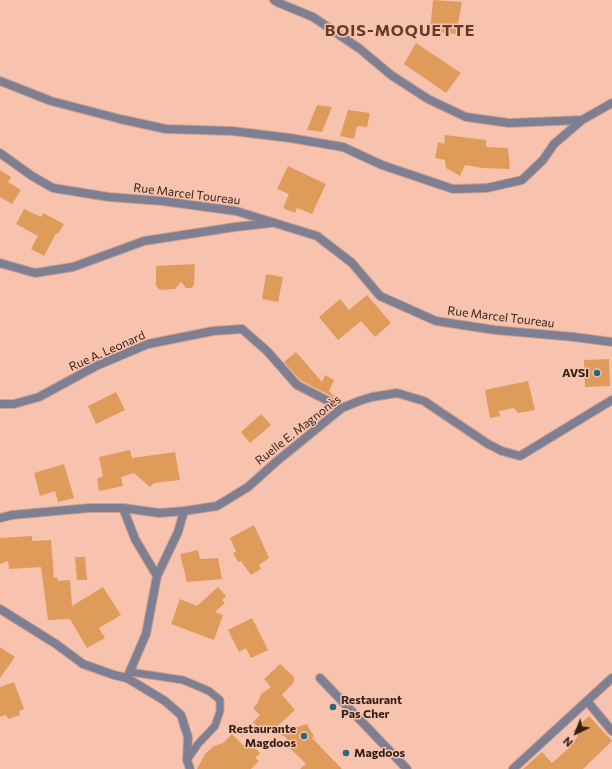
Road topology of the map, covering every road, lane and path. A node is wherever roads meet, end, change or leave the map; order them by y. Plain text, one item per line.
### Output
1 (274, 0) edge
2 (0, 81) edge
3 (612, 103) edge
4 (582, 120) junction
5 (0, 153) edge
6 (274, 223) junction
7 (0, 263) edge
8 (612, 342) edge
9 (612, 400) edge
10 (0, 404) edge
11 (342, 408) junction
12 (123, 508) junction
13 (184, 511) junction
14 (0, 518) edge
15 (157, 576) junction
16 (0, 609) edge
17 (128, 675) junction
18 (320, 678) dead end
19 (612, 678) edge
20 (586, 701) junction
21 (612, 731) edge
22 (187, 760) junction
23 (190, 769) edge
24 (407, 769) edge
25 (514, 769) edge

1 - 4 street
2 - 4 street
3 - 4 street
5 - 6 street, Rue Marcel Toureau
6 - 7 street
6 - 8 street, Rue Marcel Toureau
9 - 11 street, Ruelle E. Magnonès
10 - 11 street, Rue A. Leonard
11 - 13 street, Ruelle E. Magnonès
12 - 13 street, Ruelle E. Magnonès
12 - 14 street, Ruelle E. Magnonès
12 - 15 street
13 - 15 street
15 - 17 street
16 - 17 street
17 - 22 street
17 - 22 lane
18 - 24 street
19 - 20 street
20 - 21 street
20 - 25 street
22 - 23 street

